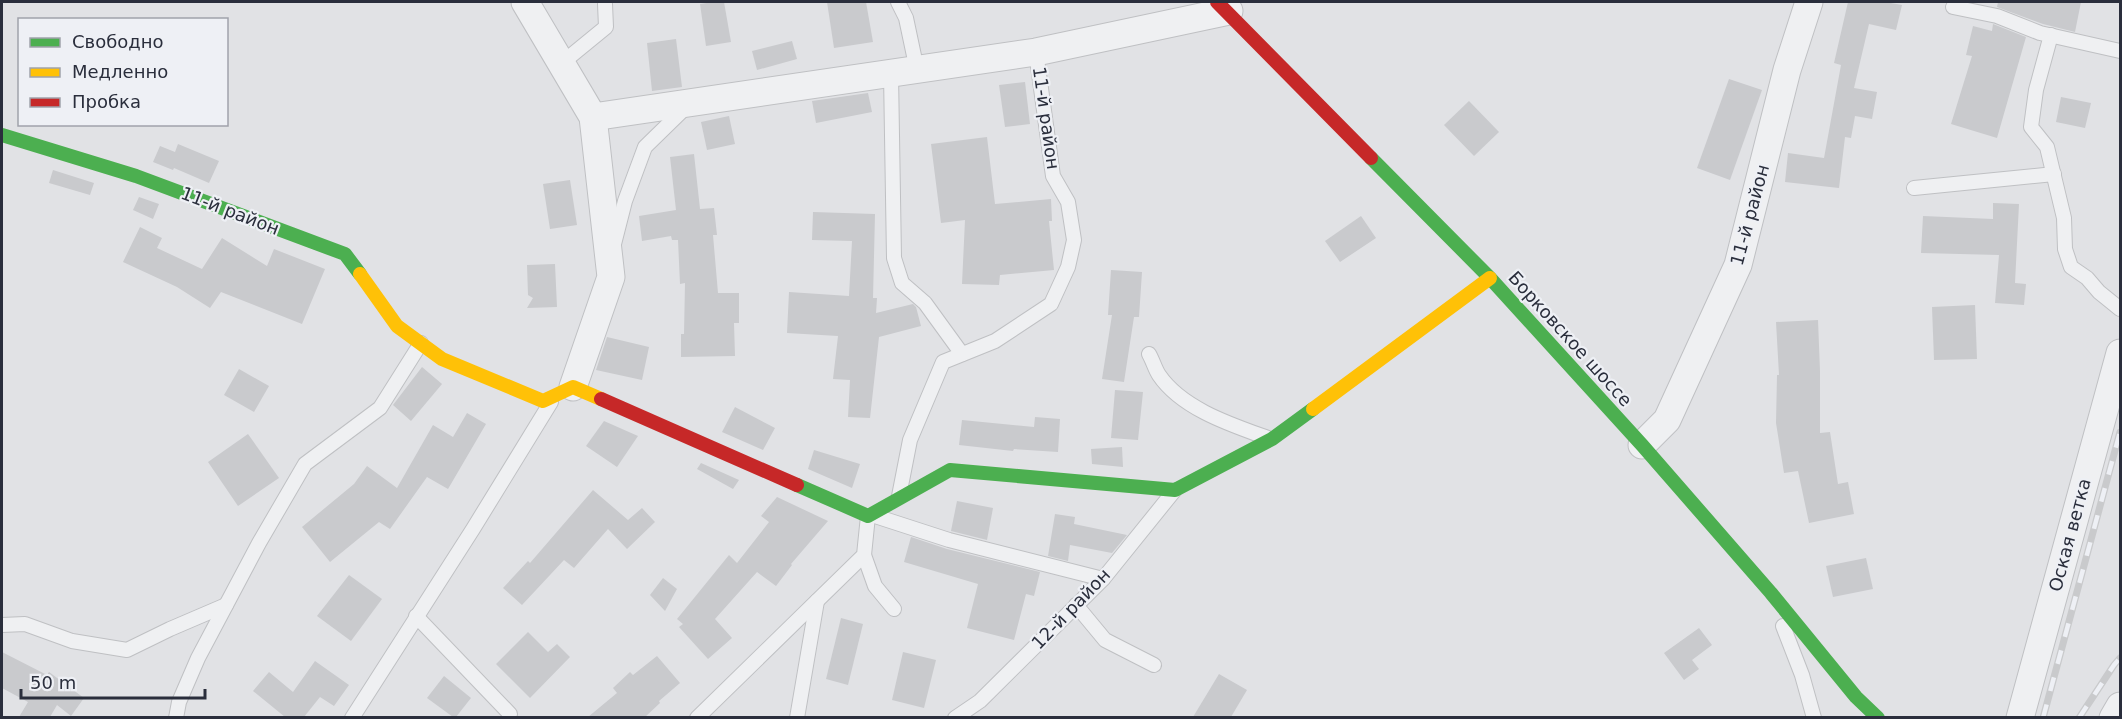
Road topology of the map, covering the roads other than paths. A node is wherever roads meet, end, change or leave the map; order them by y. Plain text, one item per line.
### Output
1 (525, 2) edge
2 (898, 2) edge
3 (1809, 2) edge
4 (605, 4) dead end
5 (1223, 7) edge
6 (1953, 7) dead end
7 (2051, 35) junction
8 (2121, 51) edge
9 (1036, 52) junction
10 (562, 63) junction
11 (904, 72) junction
12 (690, 103) junction
13 (594, 117) junction
14 (2, 135) edge
15 (2054, 174) junction
16 (1914, 188) dead end
17 (609, 263) junction
18 (1490, 278) junction
19 (2121, 309) edge
20 (421, 343) junction
21 (2121, 353) edge
22 (962, 354) junction
23 (1149, 354) dead end
24 (564, 391) junction
25 (1272, 439) junction
26 (1642, 445) junction
27 (1175, 490) junction
28 (898, 499) junction
29 (869, 515) junction
30 (864, 555) junction
31 (1103, 579) junction
32 (1771, 593) junction
33 (817, 601) junction
34 (226, 605) junction
35 (1076, 606) junction
36 (894, 609) dead end
37 (416, 616) junction
38 (2, 625) edge
39 (1154, 665) dead end
40 (2121, 706) edge
41 (510, 714) dead end
42 (176, 717) edge
43 (352, 717) edge
44 (697, 717) edge
45 (797, 717) edge
46 (956, 717) edge
47 (1814, 717) edge
48 (1878, 717) edge
49 (2020, 717) edge
50 (2114, 717) edge

1 - 10 street
2 - 11 lane
3 - 26 street, 11-й район
4 - 10 lane
5 - 9 street, 11-й район
5 - 18 street, Борковское шоссе
6 - 7 lane
7 - 8 lane
7 - 15 lane
9 - 11 street, 11-й район
9 - 22 lane, 11-й район
10 - 13 street
11 - 12 street, 11-й район
11 - 22 lane
12 - 13 street, 11-й район
12 - 17 lane
13 - 17 street
14 - 20 street, 11-й район
15 - 16 lane
15 - 19 lane
17 - 24 street
18 - 25 street
18 - 26 street, Борковское шоссе
20 - 24 street, 11-й район
20 - 34 lane
21 - 49 street, Оская ветка
22 - 28 lane, 11-й район
23 - 25 lane
24 - 29 street
24 - 37 lane
25 - 27 street
26 - 32 street, Борковское шоссе
27 - 28 street
27 - 31 lane, 12-й район
28 - 29 street
29 - 30 lane
29 - 31 lane
30 - 33 lane
30 - 36 lane
31 - 35 lane, 12-й район
32 - 47 lane
32 - 48 street, Борковское шоссе
33 - 44 lane
33 - 45 lane
34 - 38 lane
34 - 42 lane
35 - 39 lane
35 - 46 lane, 12-й район
37 - 41 lane
37 - 43 lane
40 - 50 street

